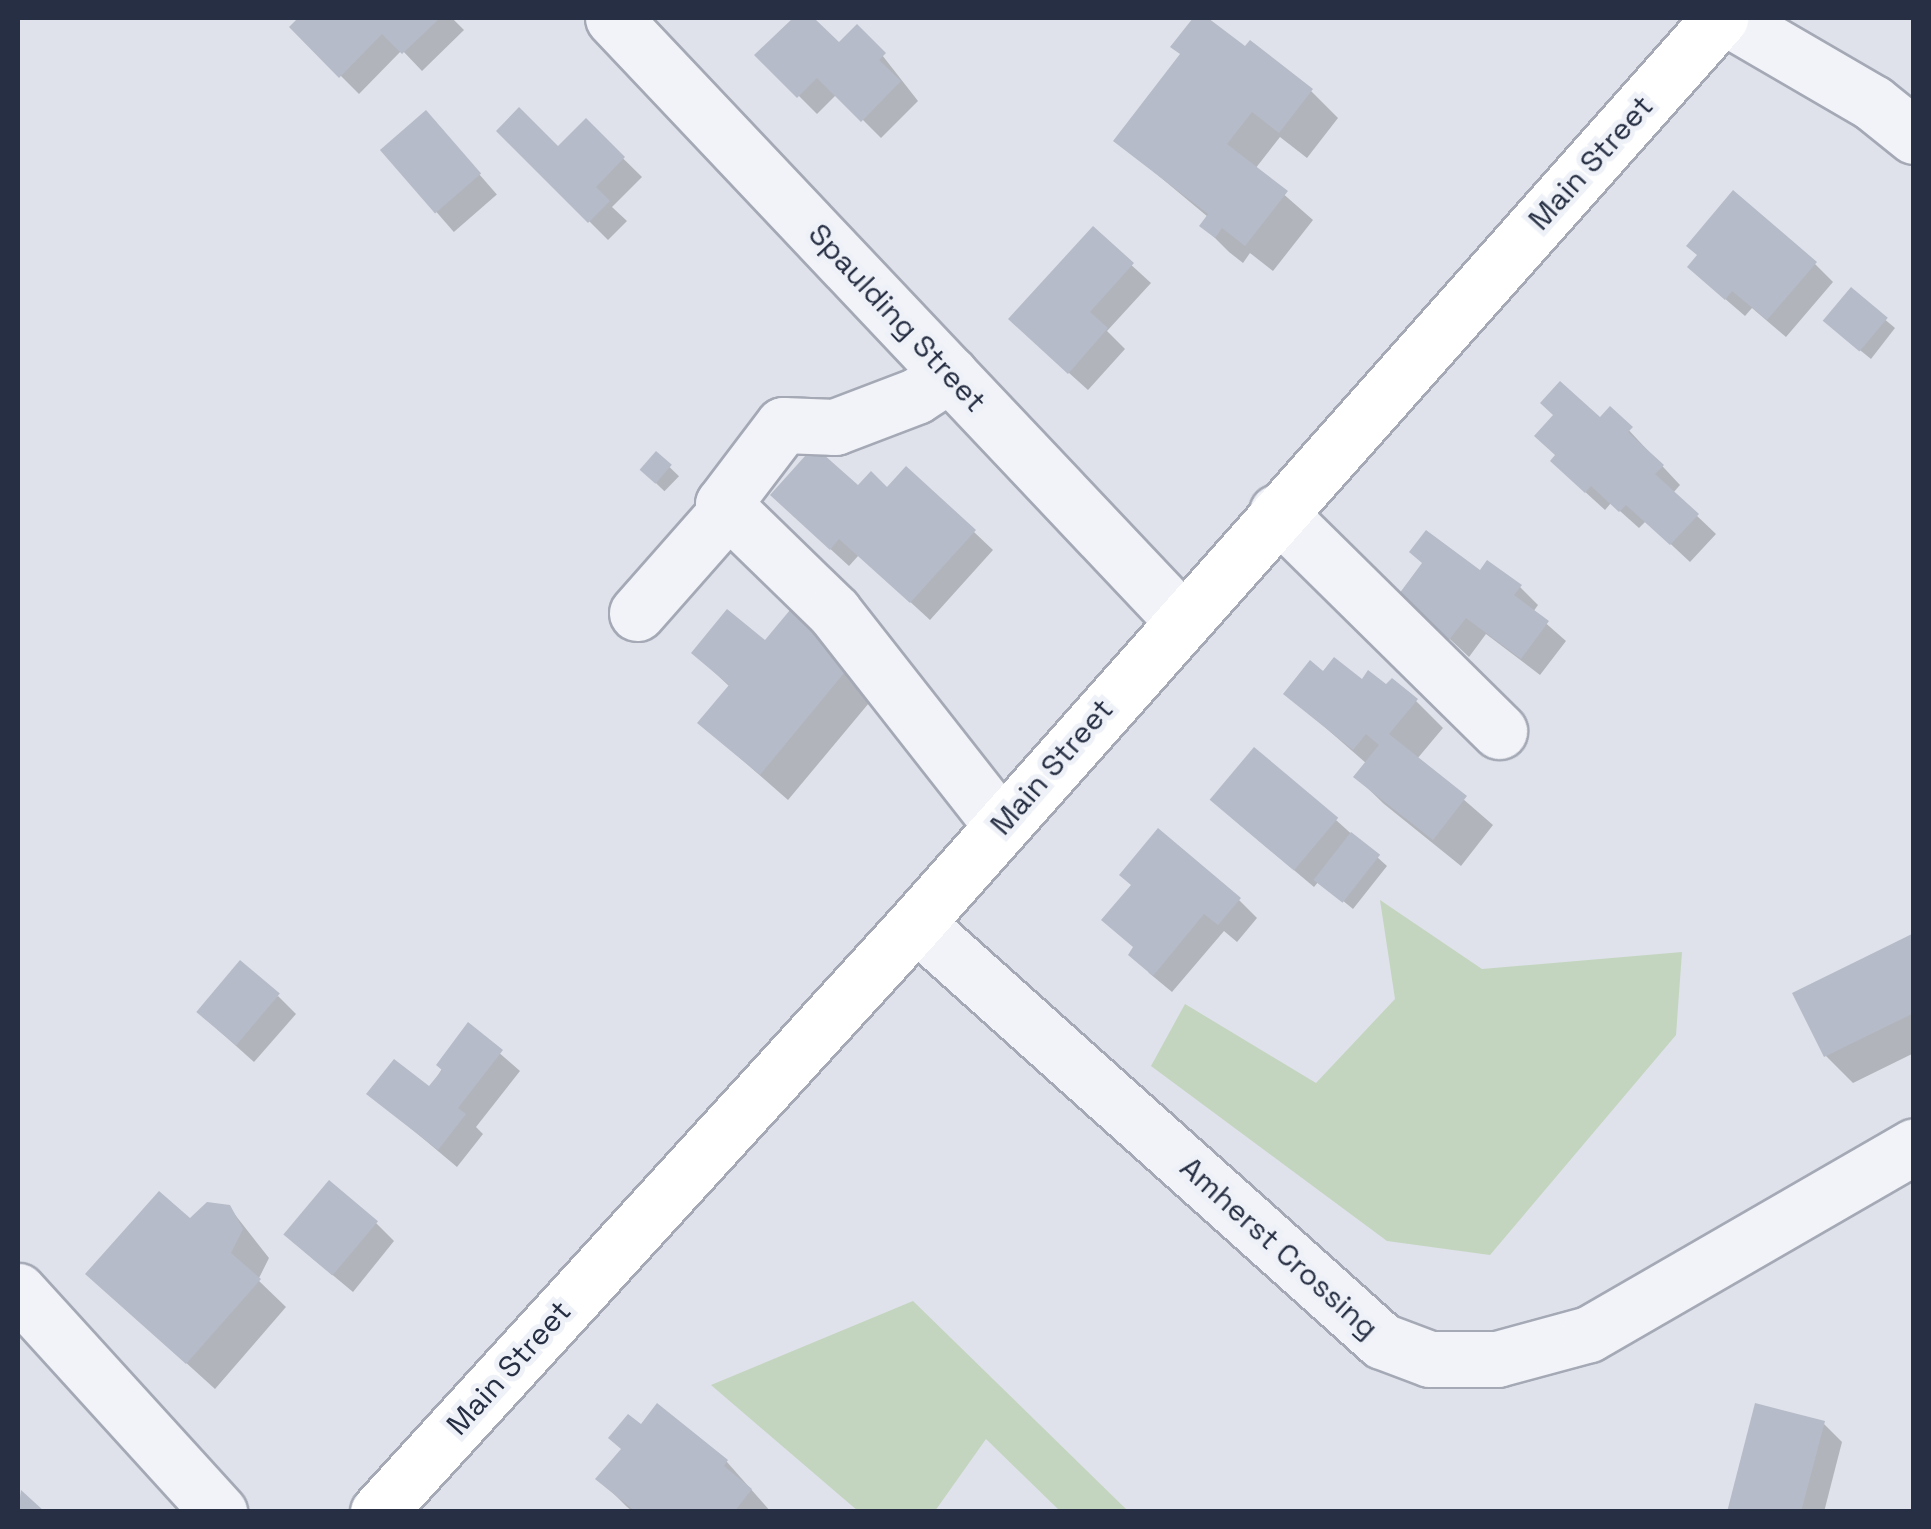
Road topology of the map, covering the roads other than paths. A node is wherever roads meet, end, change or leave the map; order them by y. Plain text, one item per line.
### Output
1 (613, 18) edge
2 (1724, 18) edge
3 (1914, 136) edge
4 (950, 374) junction
5 (726, 512) junction
6 (1278, 512) junction
7 (637, 614) dead end
8 (1180, 618) junction
9 (1499, 732) dead end
10 (1001, 825) junction
11 (916, 923) junction
12 (1914, 1146) edge
13 (18, 1291) edge
14 (219, 1512) edge
15 (378, 1512) edge

1 - 4 street, Spaulding Street
2 - 3 street
2 - 6 main road, Main Street
4 - 5 street
4 - 8 street, Spaulding Street
5 - 7 street
5 - 10 street
6 - 8 main road, Main Street
6 - 9 street
8 - 10 main road, Main Street
10 - 11 main road, Main Street
11 - 12 street, Amherst Crossing
11 - 15 main road, Main Street
13 - 14 street

